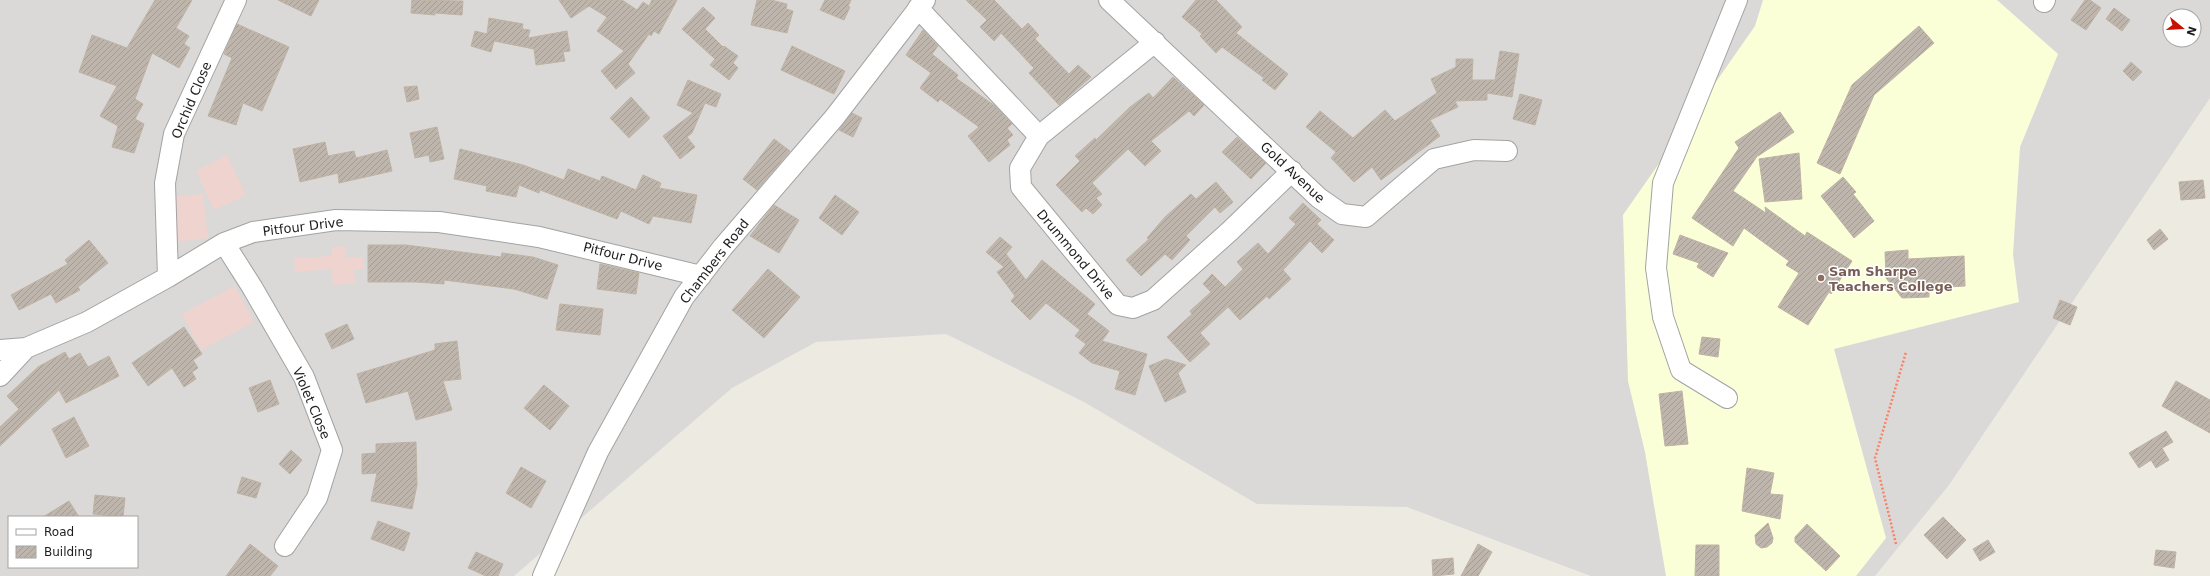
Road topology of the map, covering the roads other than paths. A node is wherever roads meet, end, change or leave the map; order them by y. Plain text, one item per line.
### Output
1 (236, 0) edge
2 (1109, 0) edge
3 (1737, 0) edge
4 (921, 4) edge
5 (1155, 42) junction
6 (1039, 136) junction
7 (1507, 151) dead end
8 (1292, 171) junction
9 (224, 243) junction
10 (701, 276) junction
11 (168, 277) junction
12 (26, 348) junction
13 (0, 350) edge
14 (0, 376) edge
15 (1727, 398) dead end
16 (285, 546) dead end
17 (543, 576) edge

1 - 11 street, Orchid Close
2 - 5 street, Gold Avenue
3 - 15 street
4 - 6 street
4 - 10 street, Chambers Road
5 - 6 street, Drummond Drive
5 - 8 street, Gold Avenue
6 - 8 street, Drummond Drive
7 - 8 street, Gold Avenue
9 - 10 street, Pitfour Drive
9 - 11 street, Pitfour Drive
9 - 16 street, Violet Close
10 - 17 street, Chambers Road
11 - 12 street, Pitfour Drive
12 - 13 street, Pitfour Drive
12 - 14 street

